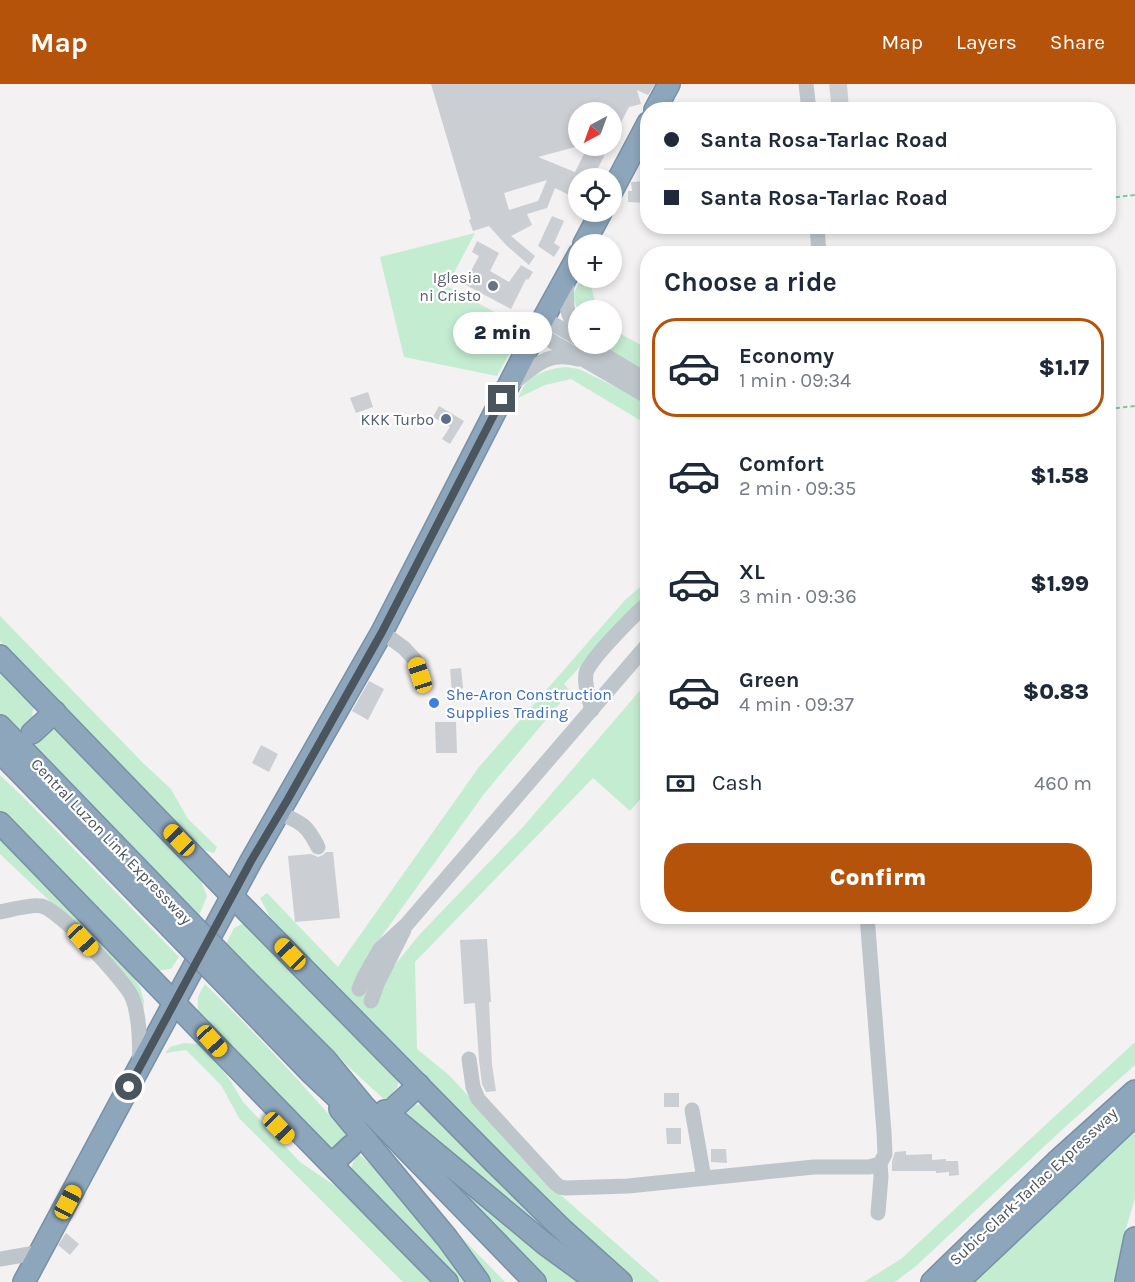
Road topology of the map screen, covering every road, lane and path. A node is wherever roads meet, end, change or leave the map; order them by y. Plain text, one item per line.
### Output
1 (669, 84) edge
2 (806, 84) edge
3 (659, 102) edge
4 (808, 102) edge
5 (640, 138) edge
6 (622, 172) edge
7 (1135, 195) edge
8 (1116, 197) edge
9 (568, 275) joint
10 (568, 313) edge
11 (540, 325) junction
12 (568, 335) edge
13 (568, 338) edge
14 (576, 354) edge
15 (596, 354) edge
16 (599, 354) edge
17 (640, 377) edge
18 (507, 388) junction
19 (640, 390) edge
20 (1135, 406) edge
21 (1116, 408) edge
22 (640, 611) edge
23 (382, 632) junction
24 (640, 653) edge
25 (0, 656) edge
26 (420, 675) dead end
27 (592, 710) junction
28 (56, 712) junction
29 (0, 726) edge
30 (32, 733) dead end
31 (0, 752) edge
32 (280, 813) junction
33 (0, 823) edge
34 (318, 847) dead end
35 (233, 897) junction
36 (0, 912) edge
37 (175, 919) junction
38 (407, 924) junction
39 (868, 924) edge
40 (359, 989) dead end
41 (370, 1000) dead end
42 (174, 1002) junction
43 (469, 1059) dead end
44 (140, 1066) junction
45 (236, 1066) junction
46 (318, 1066) junction
47 (419, 1085) junction
48 (1135, 1090) edge
49 (396, 1106) dead end
50 (692, 1110) dead end
51 (1135, 1116) edge
52 (351, 1146) dead end
53 (332, 1164) junction
54 (880, 1164) junction
55 (704, 1178) junction
56 (354, 1187) junction
57 (878, 1213) dead end
58 (1135, 1238) edge
59 (41, 1252) junction
60 (0, 1259) edge
61 (955, 1260) junction
62 (24, 1282) edge
63 (447, 1282) edge
64 (479, 1282) edge
65 (518, 1282) edge
66 (535, 1282) edge
67 (597, 1282) edge
68 (621, 1282) edge
69 (923, 1282) edge
70 (932, 1282) edge
71 (958, 1282) edge
72 (1126, 1282) edge

1 - 3 highway
2 - 4 street
5 - 6 highway
7 - 8 path
9 - 10 street
9 - 11 highway
11 - 12 street
11 - 13 street
11 - 18 highway
14 - 18 street
15 - 19 street
16 - 17 street
18 - 23 highway
20 - 21 path
22 - 27 street
23 - 26 street
23 - 32 highway
24 - 27 street
25 - 28 highway
27 - 38 street
28 - 30 highway
28 - 35 highway
29 - 37 highway, Central Luzon Link Expressway
31 - 37 highway, Central Luzon Link Expressway
32 - 34 street
32 - 35 highway
33 - 42 highway
35 - 42 highway
35 - 47 highway
36 - 44 street
37 - 46 highway, Central Luzon Link Expressway, bridge
38 - 40 street
38 - 41 street
39 - 54 street
42 - 44 highway
42 - 45 highway
43 - 55 street
44 - 59 highway
45 - 53 highway
45 - 56 highway
46 - 64 highway
46 - 65 highway
46 - 66 highway
46 - 67 highway
47 - 49 highway
47 - 68 highway
48 - 61 highway, Subic-Clark-Tarlac Expressway
50 - 55 street
51 - 71 highway, Subic-Clark-Tarlac Expressway
52 - 53 highway
53 - 56 highway
54 - 55 street
54 - 57 street
56 - 63 highway
58 - 72 highway
59 - 60 street
59 - 62 highway
61 - 69 highway
61 - 70 highway, Subic-Clark-Tarlac Expressway

